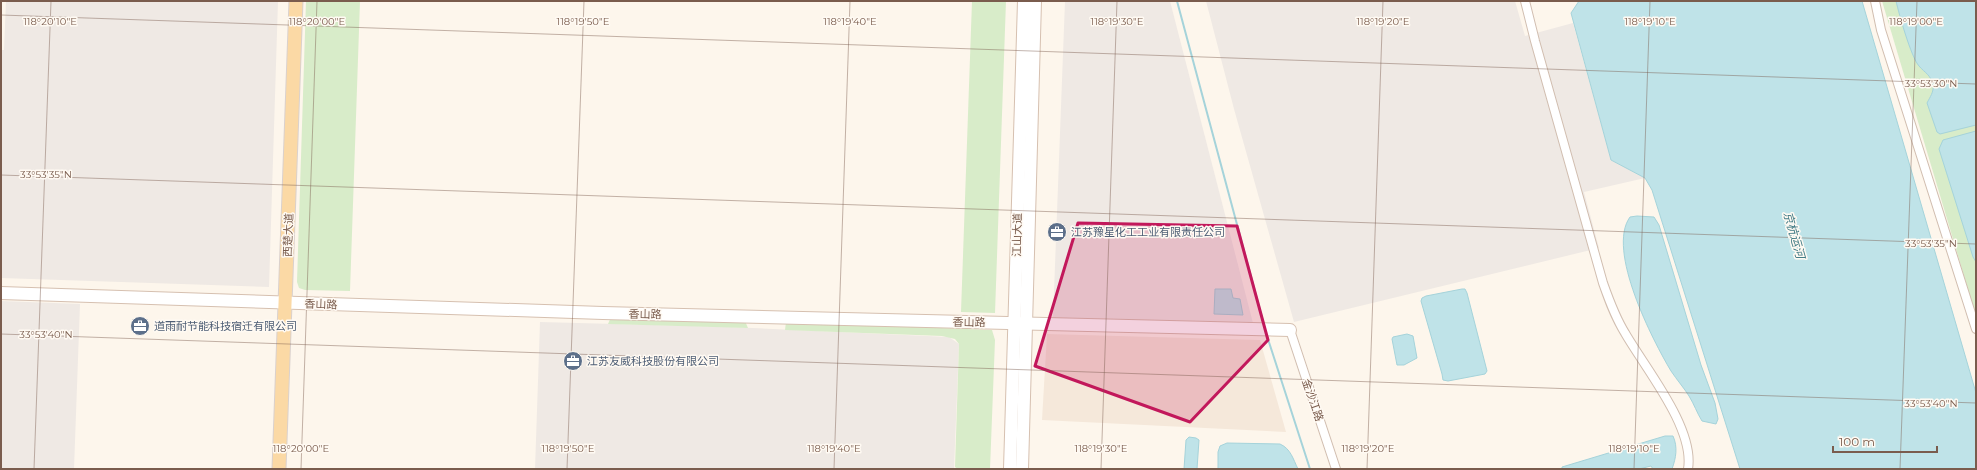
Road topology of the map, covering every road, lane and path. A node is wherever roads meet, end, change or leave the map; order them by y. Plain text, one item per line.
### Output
1 (296, 1) edge
2 (1024, 1) edge
3 (1035, 1) edge
4 (1525, 1) edge
5 (1875, 1) edge
6 (1, 293) edge
7 (285, 303) junction
8 (1021, 323) junction
9 (1976, 329) edge
10 (1290, 330) joint
11 (279, 469) edge
12 (1010, 469) edge
13 (1022, 469) edge
14 (1336, 469) edge
15 (1688, 469) edge

1 - 7 main road, 西楚大道
2 - 8 street, 江山大道
3 - 8 street, 江山大道
4 - 15 street
5 - 9 street
6 - 7 street, 香山路
7 - 8 street, 香山路
7 - 11 main road, 西楚大道
8 - 10 street, 香山路
8 - 12 street, 江山大道
8 - 13 street, 江山大道
10 - 14 street, 金沙江路

